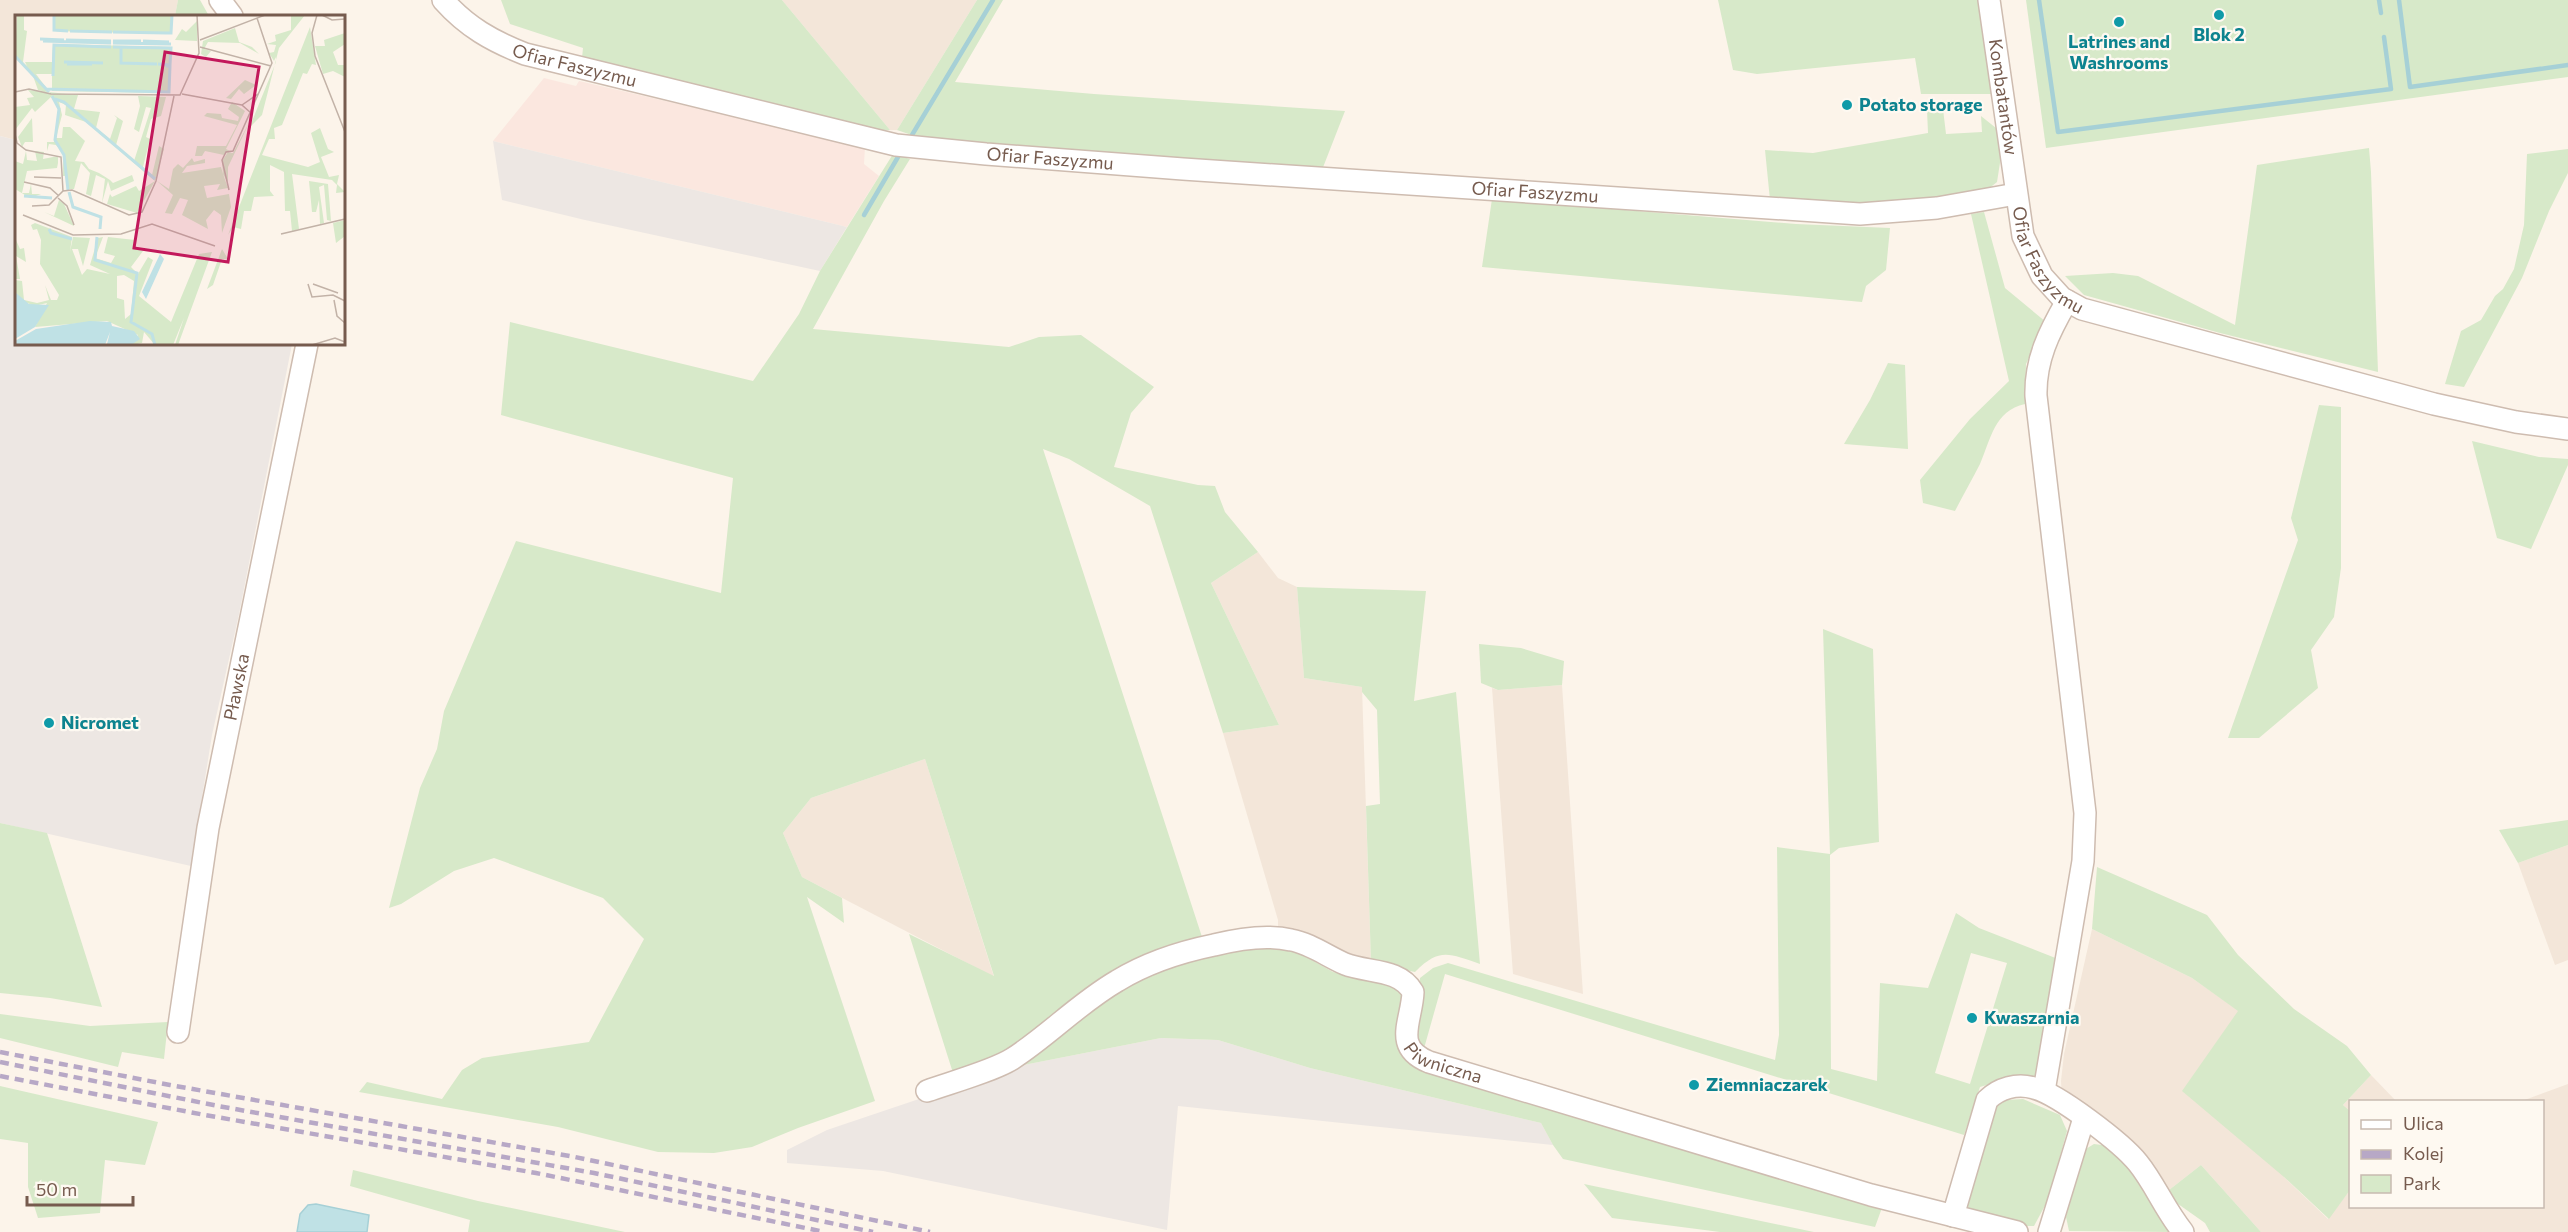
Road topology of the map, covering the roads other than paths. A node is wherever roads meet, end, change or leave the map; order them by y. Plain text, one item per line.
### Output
1 (219, 0) edge
2 (443, 0) edge
3 (1989, 0) edge
4 (231, 15) edge
5 (2016, 194) junction
6 (2067, 301) junction
7 (307, 345) edge
8 (2568, 429) edge
9 (178, 1032) dead end
10 (927, 1091) dead end
11 (2044, 1091) junction
12 (2084, 1118) junction
13 (1953, 1216) junction
14 (2016, 1232) edge
15 (2049, 1232) edge
16 (2183, 1232) edge

1 - 4 street
2 - 5 street, Ofiar Faszyzmu
3 - 5 street, Kombatantów
5 - 6 street, Ofiar Faszyzmu
6 - 8 street, Ofiar Faszyzmu
6 - 11 street
7 - 9 street, Pławska
10 - 13 street, Piwniczna
11 - 12 street
11 - 13 street
12 - 15 street
12 - 16 street
13 - 14 street, Piwniczna

